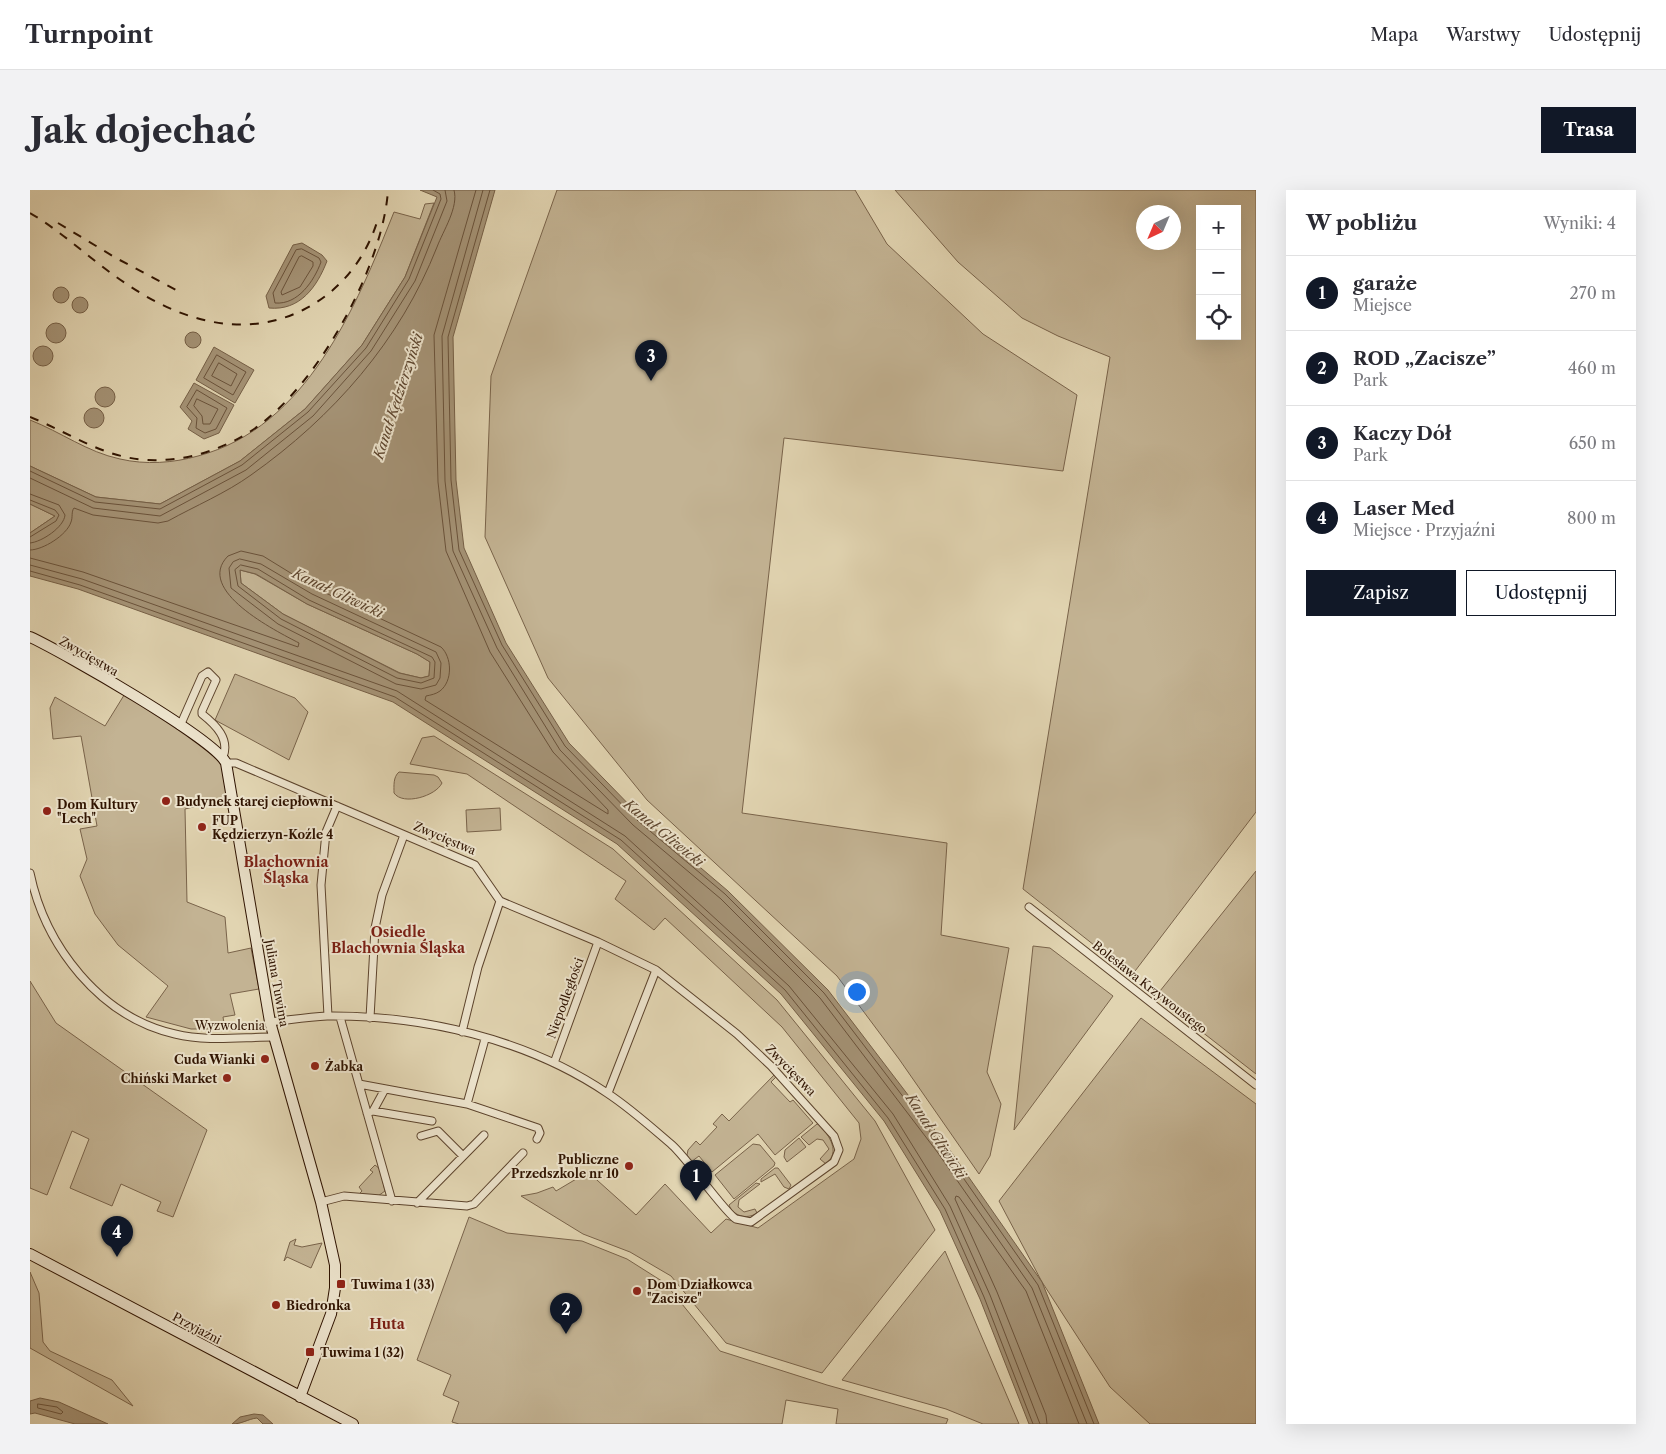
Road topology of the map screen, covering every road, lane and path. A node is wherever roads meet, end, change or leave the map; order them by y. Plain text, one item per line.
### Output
1 (31, 641) edge
2 (180, 726) junction
3 (224, 760) junction
4 (337, 806) junction
5 (404, 835) junction
6 (30, 873) edge
7 (500, 901) junction
8 (1029, 907) dead end
9 (598, 942) junction
10 (656, 970) junction
11 (328, 1016) junction
12 (340, 1017) junction
13 (370, 1018) junction
14 (270, 1022) junction
15 (462, 1032) junction
16 (274, 1037) junction
17 (485, 1039) junction
18 (554, 1063) junction
19 (359, 1084) junction
20 (1256, 1085) edge
21 (384, 1089) junction
22 (608, 1093) junction
23 (467, 1104) junction
24 (370, 1112) junction
25 (432, 1121) dead end
26 (484, 1135) dead end
27 (421, 1136) dead end
28 (537, 1139) dead end
29 (523, 1153) dead end
30 (464, 1156) junction
31 (392, 1201) junction
32 (321, 1202) junction
33 (417, 1203) junction
34 (30, 1254) edge
35 (300, 1397) junction
36 (353, 1424) edge

1 - 2 street, Zwycięstwa
2 - 3 street, Zwycięstwa
2 - 3 street
3 - 4 street, Zwycięstwa
3 - 14 street, Juliana Tuwima
4 - 5 street, Zwycięstwa
4 - 11 street
5 - 7 street, Zwycięstwa
5 - 13 street
6 - 16 street, Wyzwolenia
7 - 9 street, Zwycięstwa
7 - 15 street
8 - 20 street, Bolesława Krzywoustego
9 - 10 street, Zwycięstwa
9 - 18 street, Niepodległości
10 - 22 street
10 - 22 street, Zwycięstwa
11 - 12 street
11 - 14 street
12 - 13 street
12 - 19 street
13 - 15 street
14 - 16 street, Juliana Tuwima
15 - 17 street
16 - 32 street, Juliana Tuwima
17 - 18 street
17 - 23 street
18 - 22 street
19 - 21 street
19 - 24 street
21 - 23 street
21 - 24 street
23 - 28 street
24 - 25 street
24 - 31 street
26 - 30 street
27 - 30 street
29 - 33 street
30 - 33 street
31 - 32 street
31 - 33 street
32 - 35 street, Juliana Tuwima
34 - 35 street, Przyjaźni
35 - 36 street, Przyjaźni

